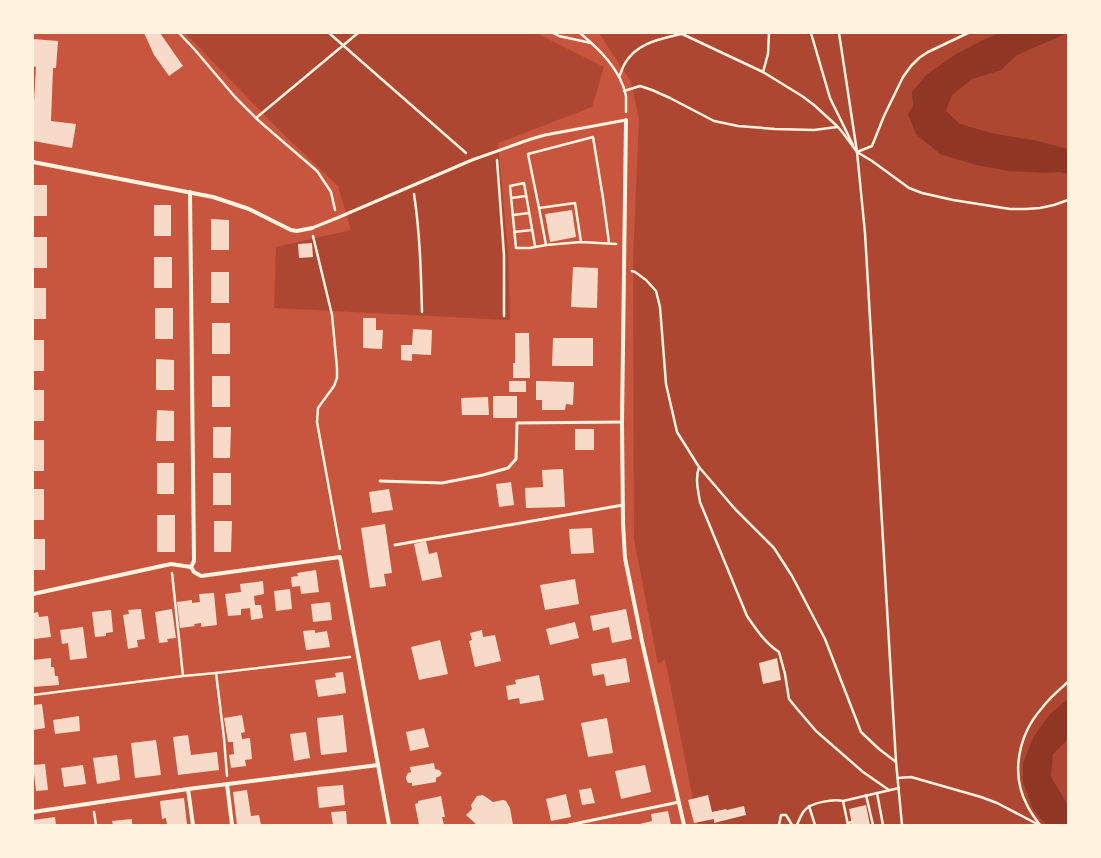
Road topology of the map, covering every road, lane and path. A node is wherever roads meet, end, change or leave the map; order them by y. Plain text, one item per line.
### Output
1 (179, 33) edge
2 (329, 33) edge
3 (358, 33) edge
4 (553, 33) edge
5 (580, 33) edge
6 (680, 33) edge
7 (769, 33) edge
8 (811, 33) edge
9 (839, 33) edge
10 (968, 33) edge
11 (593, 44) junction
12 (343, 45) junction
13 (763, 72) junction
14 (619, 77) junction
15 (624, 91) junction
16 (256, 118) junction
17 (626, 120) junction
18 (837, 126) junction
19 (494, 152) junction
20 (857, 152) junction
21 (472, 160) junction
22 (33, 162) edge
23 (412, 186) junction
24 (190, 192) junction
25 (526, 196) junction
26 (511, 198) junction
27 (1068, 200) edge
28 (539, 208) junction
29 (529, 213) junction
30 (513, 215) junction
31 (337, 218) junction
32 (312, 228) junction
33 (532, 230) junction
34 (514, 232) junction
35 (581, 242) junction
36 (609, 243) junction
37 (624, 244) junction
38 (546, 245) junction
39 (535, 246) junction
40 (625, 270) junction
41 (422, 312) dead end
42 (504, 316) dead end
43 (622, 422) junction
44 (699, 468) junction
45 (380, 481) dead end
46 (622, 505) junction
47 (396, 546) dead end
48 (340, 557) junction
49 (171, 564) junction
50 (191, 567) junction
51 (33, 594) edge
52 (358, 656) junction
53 (216, 673) junction
54 (183, 676) junction
55 (1068, 682) edge
56 (33, 695) edge
57 (896, 762) junction
58 (378, 765) junction
59 (898, 778) junction
60 (227, 784) junction
61 (899, 788) junction
62 (188, 789) junction
63 (889, 790) junction
64 (877, 793) junction
65 (866, 795) junction
66 (843, 801) junction
67 (679, 802) junction
68 (93, 803) junction
69 (809, 806) junction
70 (33, 812) edge
71 (852, 822) dead end
72 (848, 824) edge
73 (96, 825) edge
74 (193, 825) edge
75 (232, 825) edge
76 (389, 825) edge
77 (568, 825) edge
78 (684, 825) edge
79 (778, 825) edge
80 (792, 825) edge
81 (797, 825) edge
82 (815, 825) edge
83 (873, 825) edge
84 (883, 825) edge
85 (902, 825) edge
86 (1039, 825) edge

1 - 16 path
2 - 12 path
3 - 12 path
4 - 11 path
5 - 11 path
6 - 13 path
6 - 14 path
7 - 13 path
8 - 20 path
9 - 20 path
10 - 20 path
11 - 14 path
12 - 16 path
12 - 21 path
13 - 18 path
14 - 15 path
15 - 17 path
15 - 18 path
16 - 31 path
17 - 19 lane
17 - 37 street
18 - 20 path
19 - 21 lane
19 - 42 path
20 - 27 path
20 - 57 path
21 - 23 lane
22 - 24 street
23 - 31 lane
23 - 41 path
24 - 32 street
24 - 50 street
25 - 26 path
25 - 26 path
25 - 29 path
26 - 30 path
28 - 35 path
28 - 36 path
28 - 38 path
29 - 30 path
29 - 33 path
30 - 34 path
31 - 32 lane
32 - 48 path
33 - 34 path
33 - 39 path
34 - 39 path
35 - 36 path
35 - 38 path
36 - 37 path
37 - 40 street
38 - 39 path
40 - 43 street
40 - 44 path
43 - 45 lane
43 - 46 street
44 - 57 path
44 - 63 path
46 - 47 lane
46 - 67 street
48 - 50 street
48 - 52 street
49 - 50 street
49 - 51 street
49 - 54 path
52 - 53 path
52 - 58 street
53 - 54 path
53 - 60 path
54 - 56 path
55 - 86 path
57 - 59 path
58 - 60 street
58 - 76 street
59 - 61 path
59 - 86 path
60 - 62 street
60 - 75 street
61 - 63 path
61 - 85 path
62 - 68 street
62 - 74 street
63 - 64 path
64 - 65 path
64 - 84 path
65 - 66 path
65 - 83 path
66 - 69 path
66 - 72 path
67 - 77 lane
67 - 78 street
68 - 70 street
68 - 73 path
69 - 81 path
69 - 82 path
71 - 72 path
79 - 80 path

